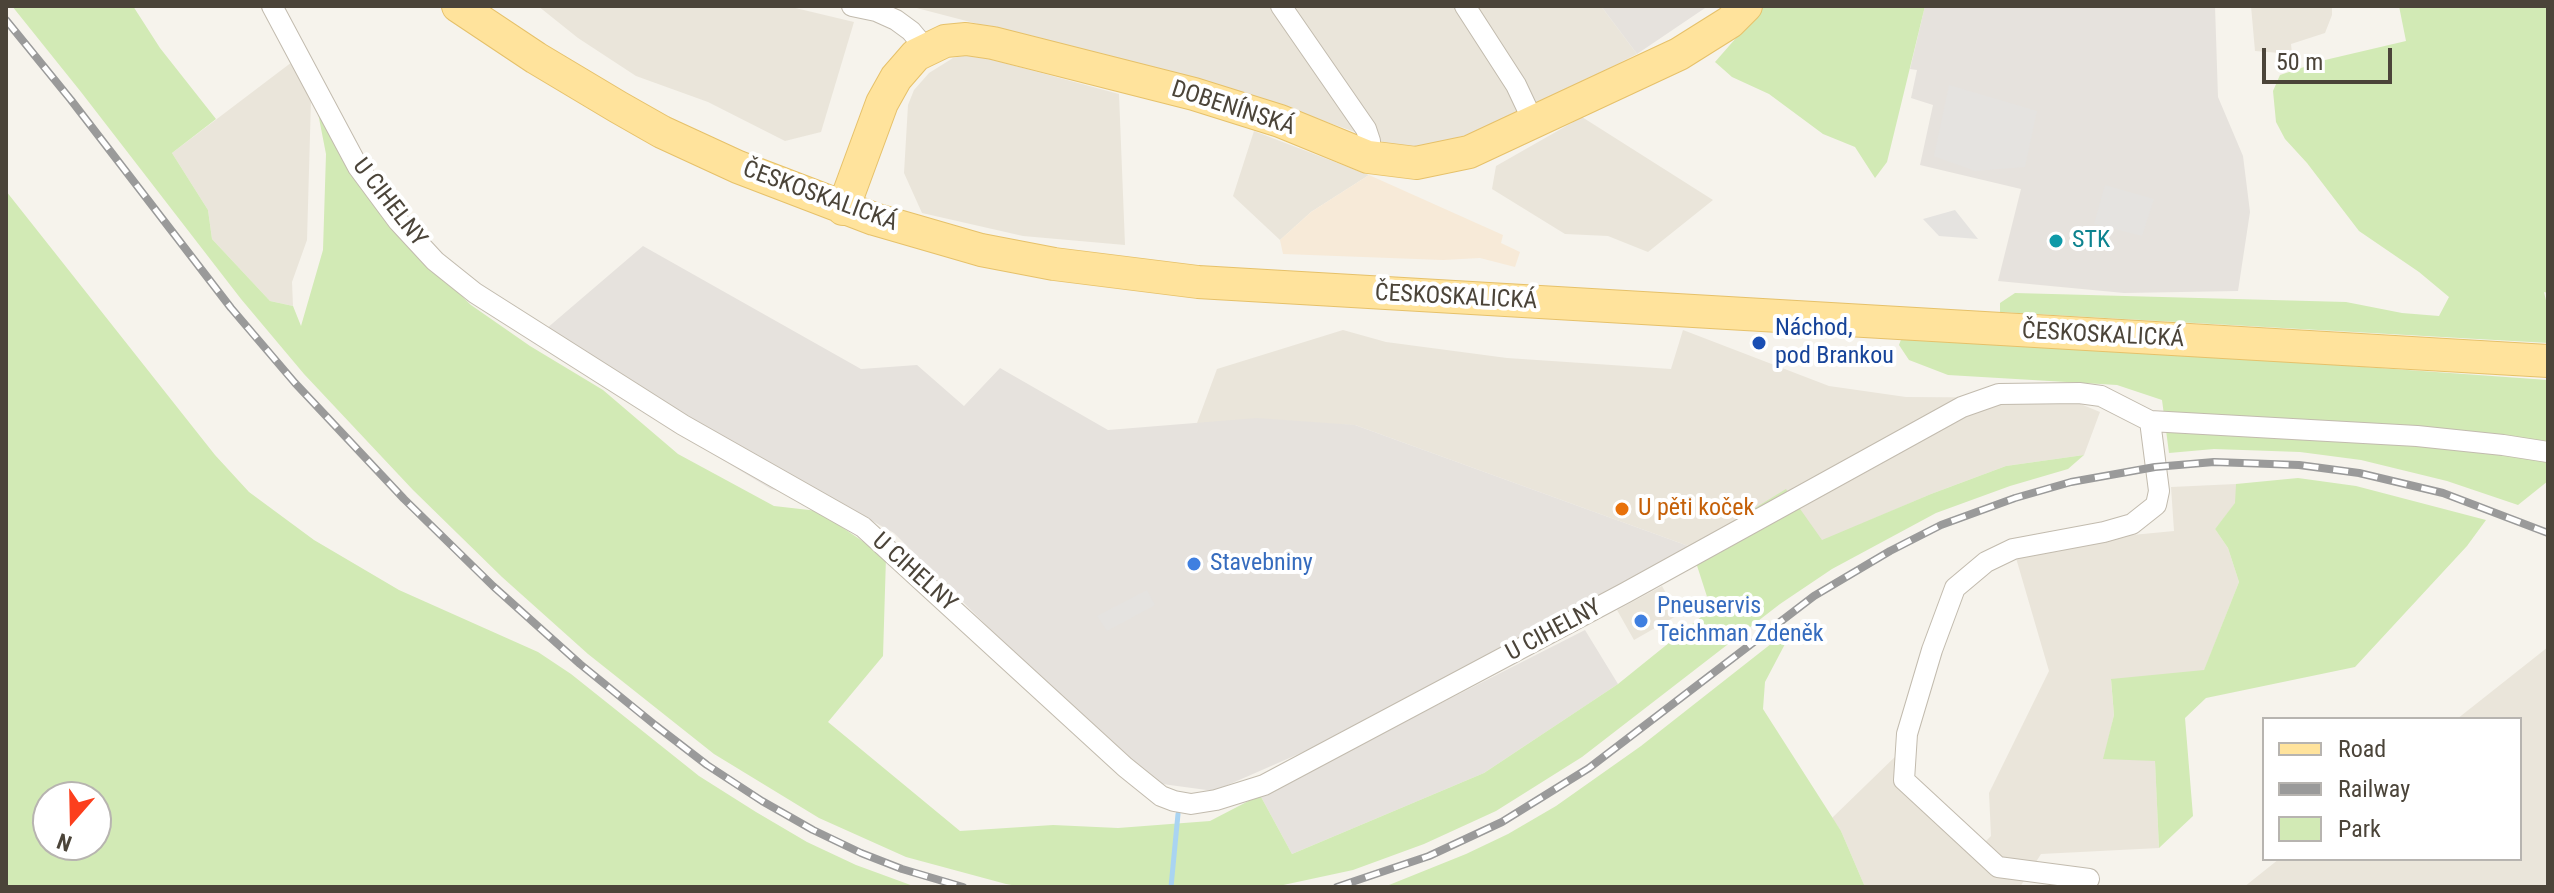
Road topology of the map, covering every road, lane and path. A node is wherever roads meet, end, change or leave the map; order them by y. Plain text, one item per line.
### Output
1 (272, 6) edge
2 (458, 6) edge
3 (852, 6) edge
4 (1281, 6) edge
5 (1465, 6) edge
6 (1746, 6) edge
7 (926, 49) junction
8 (1534, 123) junction
9 (1368, 157) junction
10 (843, 209) junction
11 (2548, 361) edge
12 (2150, 421) junction
13 (2548, 452) edge
14 (2089, 879) dead end

1 - 12 street, U CIHELNY
2 - 10 main road, ČESKOSKALICKÁ
3 - 7 street
4 - 9 street
5 - 8 street
6 - 8 main road, DOBENÍNSKÁ
7 - 9 main road, DOBENÍNSKÁ
7 - 10 main road
8 - 9 main road, DOBENÍNSKÁ
10 - 11 main road, ČESKOSKALICKÁ
12 - 13 street
12 - 14 street

